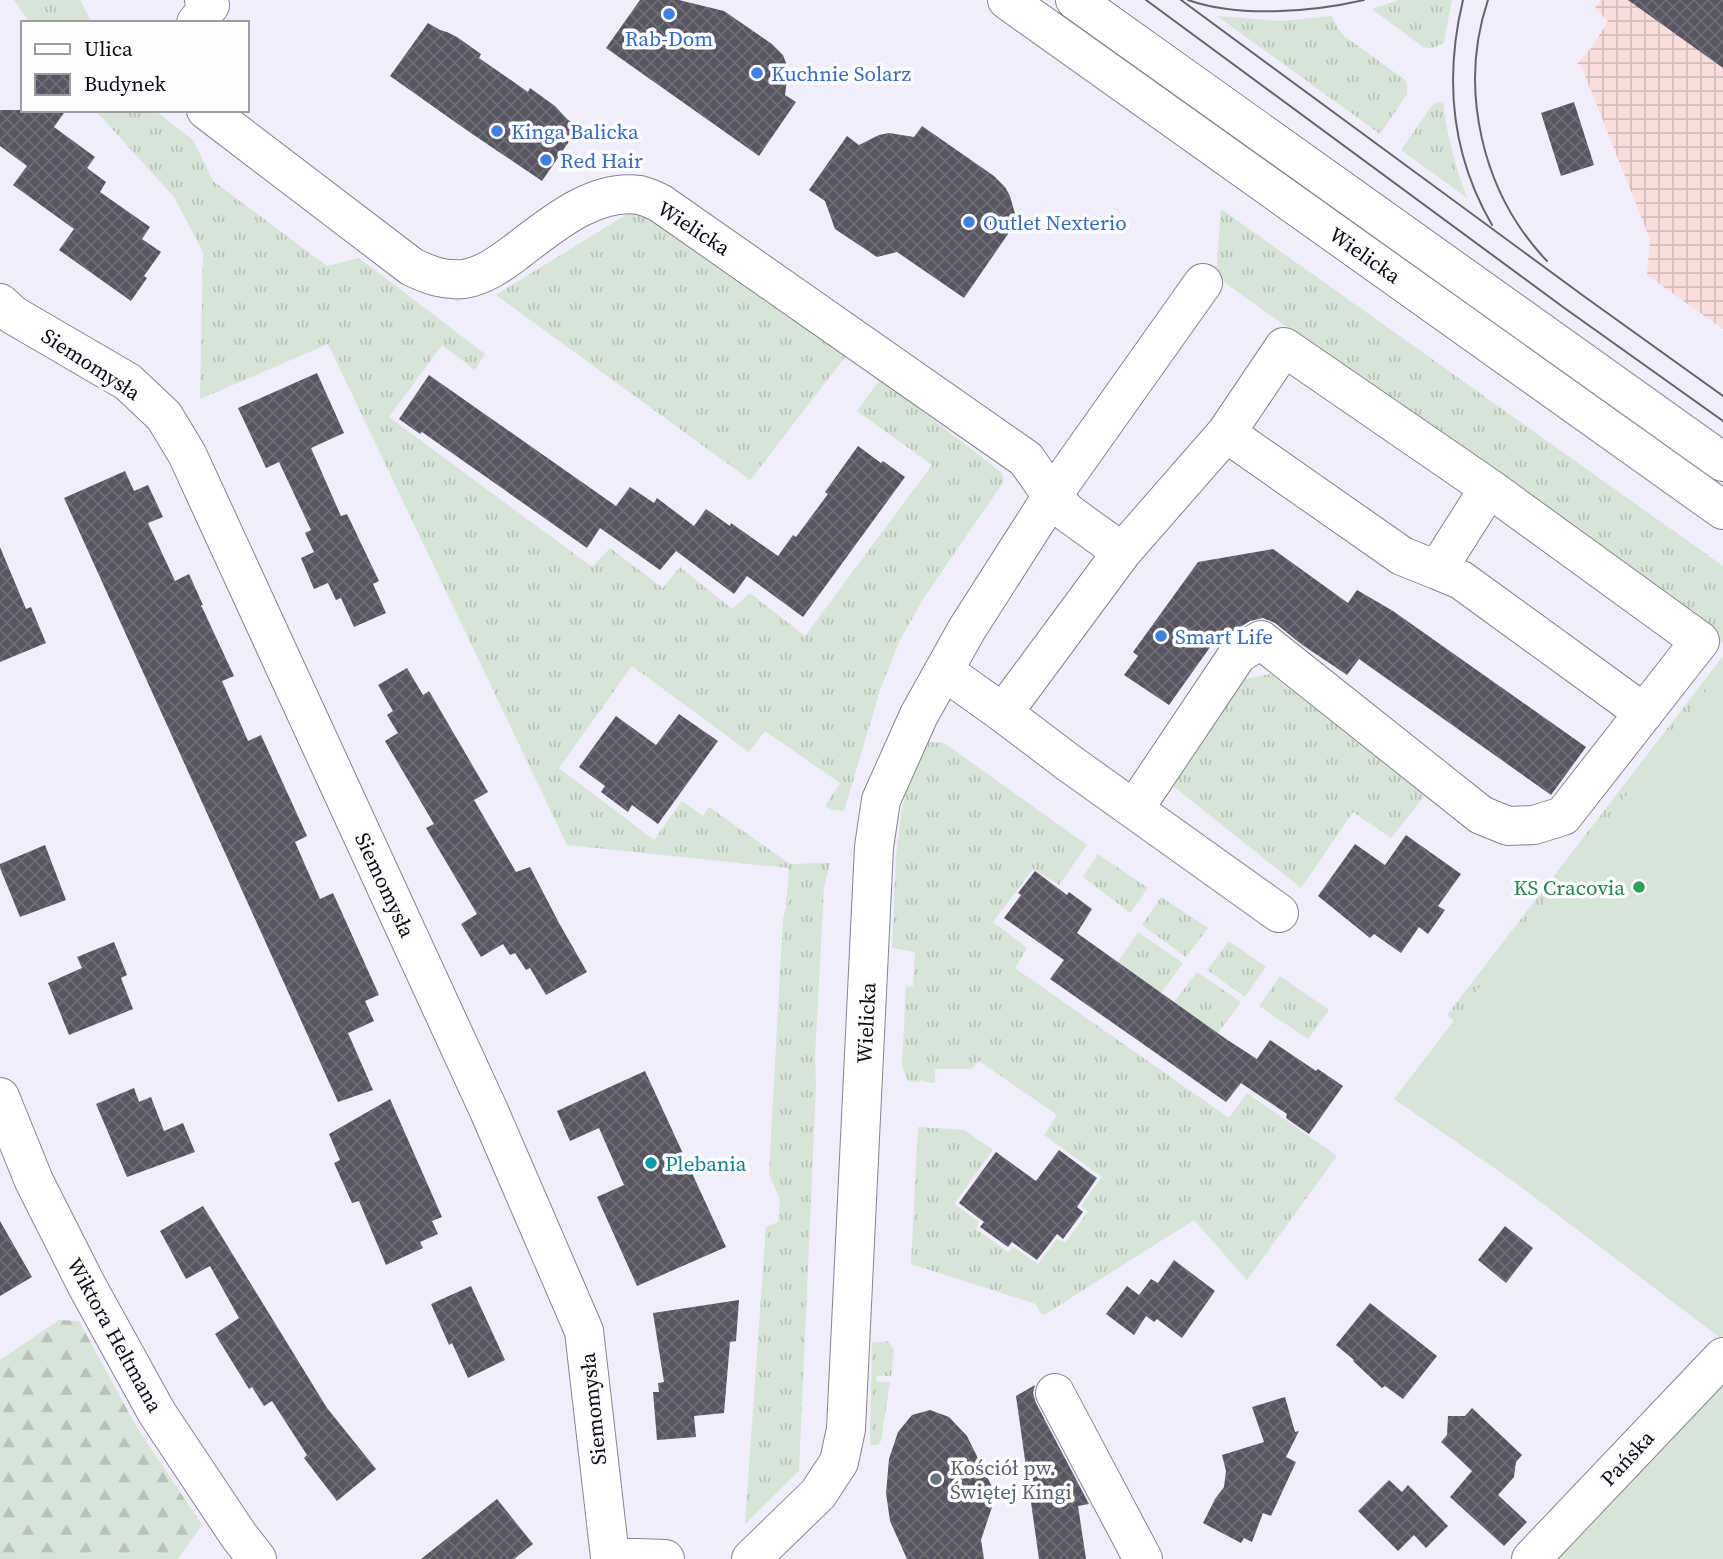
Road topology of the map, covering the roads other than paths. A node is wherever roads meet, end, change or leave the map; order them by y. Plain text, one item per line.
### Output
1 (204, 0) edge
2 (1007, 0) edge
3 (1075, 0) edge
4 (198, 21) edge
5 (209, 112) edge
6 (1203, 283) dead end
7 (0, 303) edge
8 (1226, 432) junction
9 (1723, 462) edge
10 (1489, 488) junction
11 (1052, 496) junction
12 (1723, 510) edge
13 (1122, 552) junction
14 (1437, 570) junction
15 (944, 671) junction
16 (1003, 713) junction
17 (1644, 713) junction
18 (1134, 809) junction
19 (1279, 913) dead end
20 (0, 1097) edge
21 (1723, 1357) edge
22 (1055, 1393) dead end
23 (609, 1558) edge
24 (257, 1559) edge
25 (665, 1559) edge
26 (751, 1559) edge
27 (1143, 1559) edge
28 (1531, 1559) edge

1 - 4 street
2 - 12 street, Wielicka
3 - 9 street, Wielicka
5 - 11 street, Wielicka
6 - 11 street, Wielicka
7 - 23 street, Siemomysła
8 - 10 street
8 - 13 street
8 - 14 street
10 - 14 street
10 - 17 street
11 - 13 street, Wielicka
11 - 15 street, Wielicka
13 - 16 street
14 - 17 street
15 - 16 street
15 - 26 street, Wielicka
16 - 18 street
17 - 18 street
18 - 19 street
20 - 24 street, Wiktora Heltmana
21 - 28 street, Pańska
22 - 27 street
23 - 25 street

